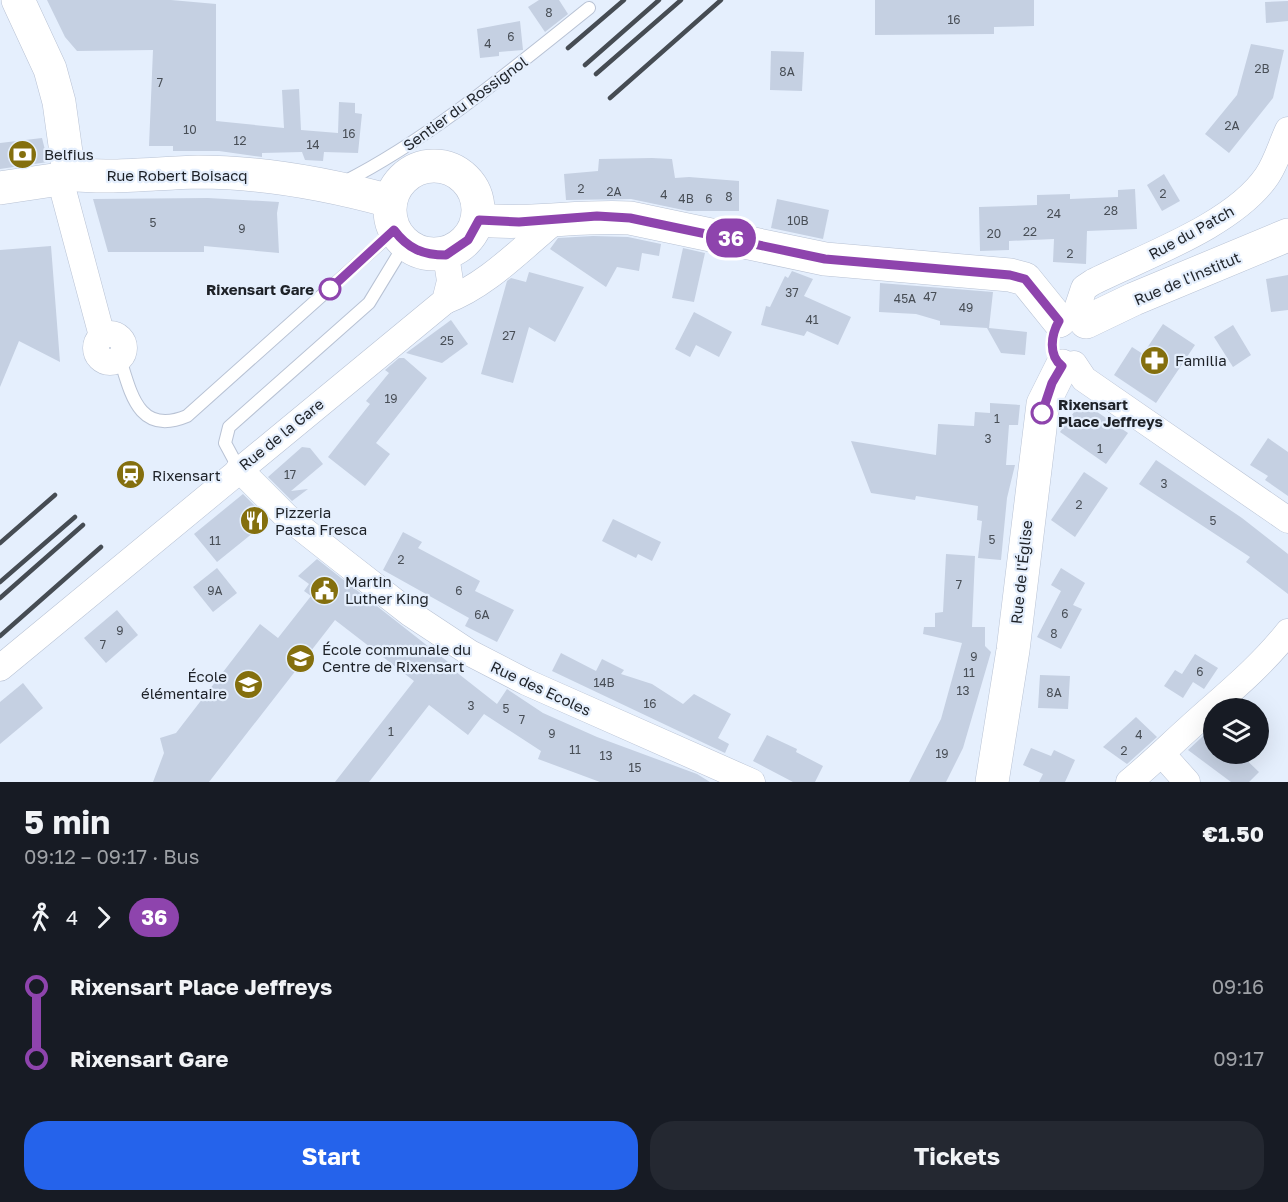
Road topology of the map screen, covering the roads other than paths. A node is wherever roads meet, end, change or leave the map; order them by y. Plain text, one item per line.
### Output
1 (18, 0) edge
2 (589, 8) dead end
3 (1288, 130) edge
4 (64, 177) junction
5 (335, 186) junction
6 (0, 188) edge
7 (479, 220) junction
8 (555, 221) junction
9 (398, 225) junction
10 (1288, 235) edge
11 (446, 255) junction
12 (445, 300) junction
13 (1074, 318) junction
14 (120, 359) joint
15 (1068, 365) junction
16 (238, 469) junction
17 (1288, 520) edge
18 (1288, 632) edge
19 (0, 668) edge
20 (1162, 754) junction
21 (752, 782) edge
22 (992, 782) edge
23 (1129, 782) edge
24 (1187, 782) edge

1 - 4 street
2 - 5 lane, Sentier du Rossignol
3 - 13 street, Rue du Patch
4 - 5 street, Rue Robert Boisacq
4 - 6 street, Rue Robert Boisacq
4 - 14 street
5 - 9 street, Rue Robert Boisacq
7 - 8 street
7 - 9 street
7 - 11 street
8 - 12 street, Rue de la Gare
8 - 13 street
9 - 11 street
9 - 14 lane
9 - 16 lane
10 - 13 street, Rue de l'Institut
11 - 12 street
12 - 16 street, Rue de la Gare
13 - 15 street, Rue de l'Église
15 - 17 street
15 - 22 street, Rue de l'Église
16 - 19 street, Rue de la Gare
16 - 21 street, Rue des Ecoles
18 - 20 street
20 - 23 street
20 - 24 street

